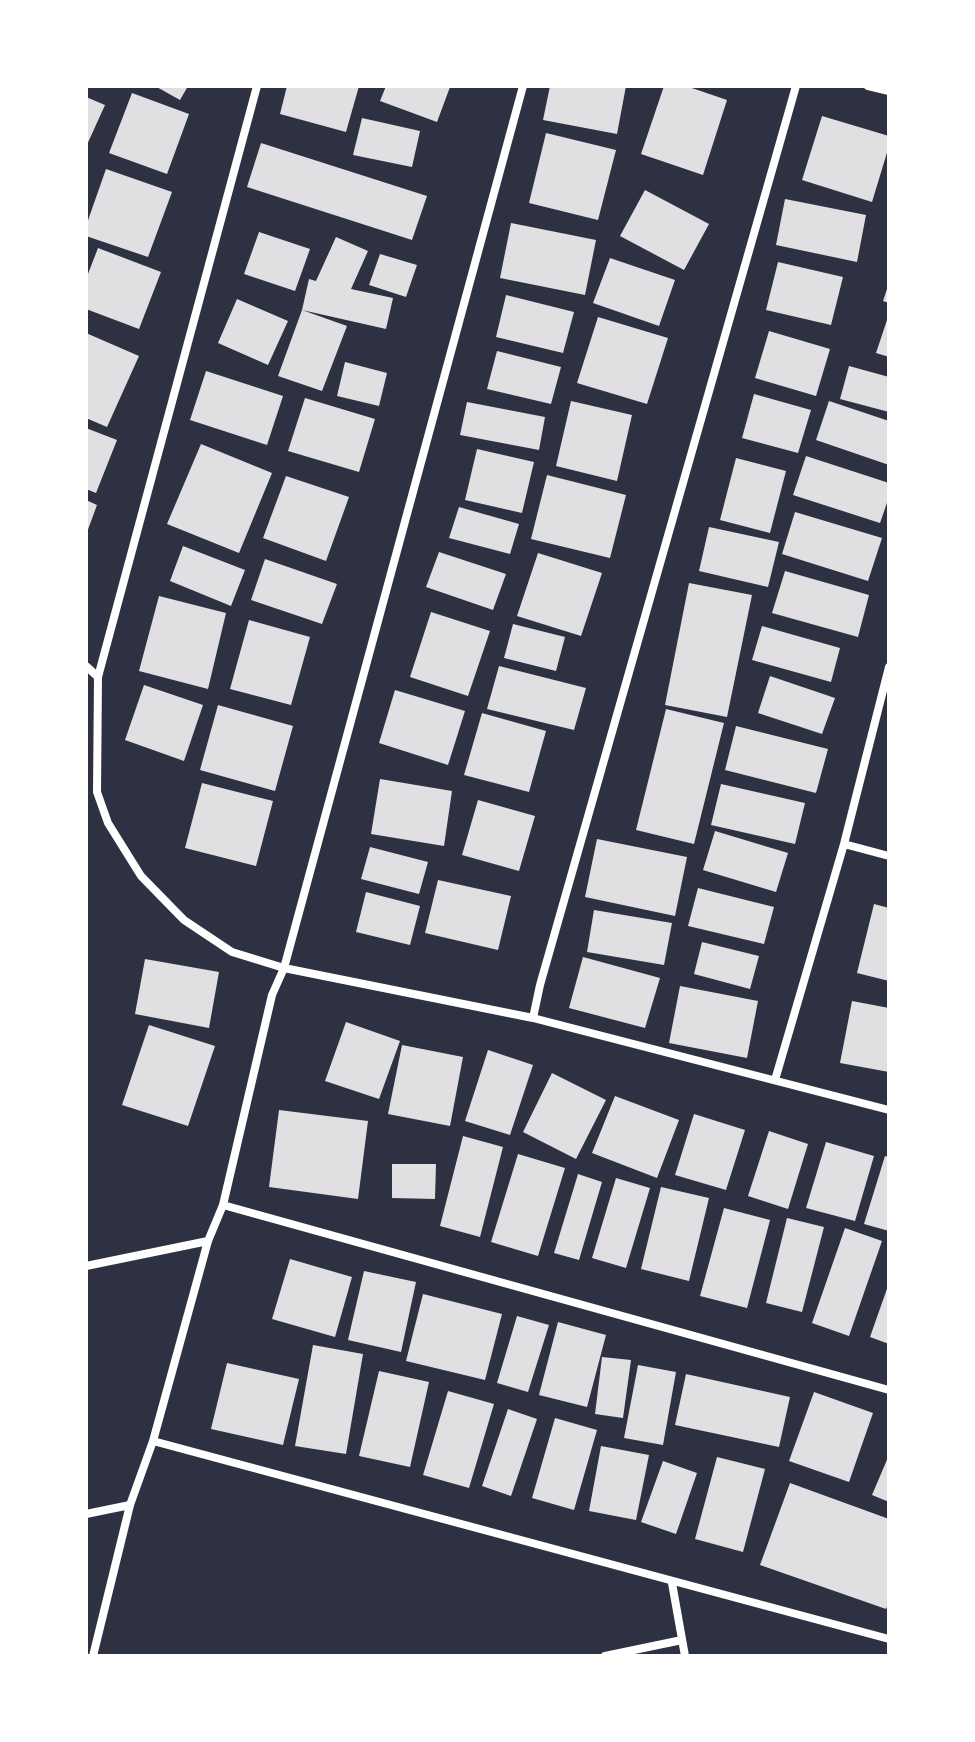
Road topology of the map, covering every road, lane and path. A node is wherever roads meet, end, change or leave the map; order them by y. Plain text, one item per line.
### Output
1 (257, 86) edge
2 (523, 86) edge
3 (796, 86) edge
4 (868, 86) edge
5 (889, 91) edge
6 (86, 666) edge
7 (889, 667) edge
8 (98, 677) junction
9 (844, 844) junction
10 (889, 856) edge
11 (284, 968) junction
12 (533, 1018) junction
13 (775, 1080) junction
14 (889, 1110) edge
15 (223, 1205) junction
16 (208, 1241) junction
17 (86, 1266) edge
18 (889, 1390) edge
19 (153, 1441) junction
20 (130, 1505) junction
21 (86, 1514) edge
22 (672, 1583) junction
23 (889, 1639) edge
24 (682, 1640) junction
25 (93, 1656) edge
26 (605, 1656) edge
27 (685, 1656) edge

1 - 8 street
2 - 11 street
3 - 12 street
4 - 5 street
6 - 8 street
7 - 9 street
8 - 11 street
9 - 10 street
9 - 13 street
11 - 12 street
11 - 15 street
12 - 13 street
13 - 14 street
15 - 16 street
15 - 18 street
16 - 17 street
16 - 19 street
19 - 20 street
19 - 22 street
20 - 21 street
20 - 25 street
22 - 23 street
22 - 24 street
24 - 26 street
24 - 27 street

